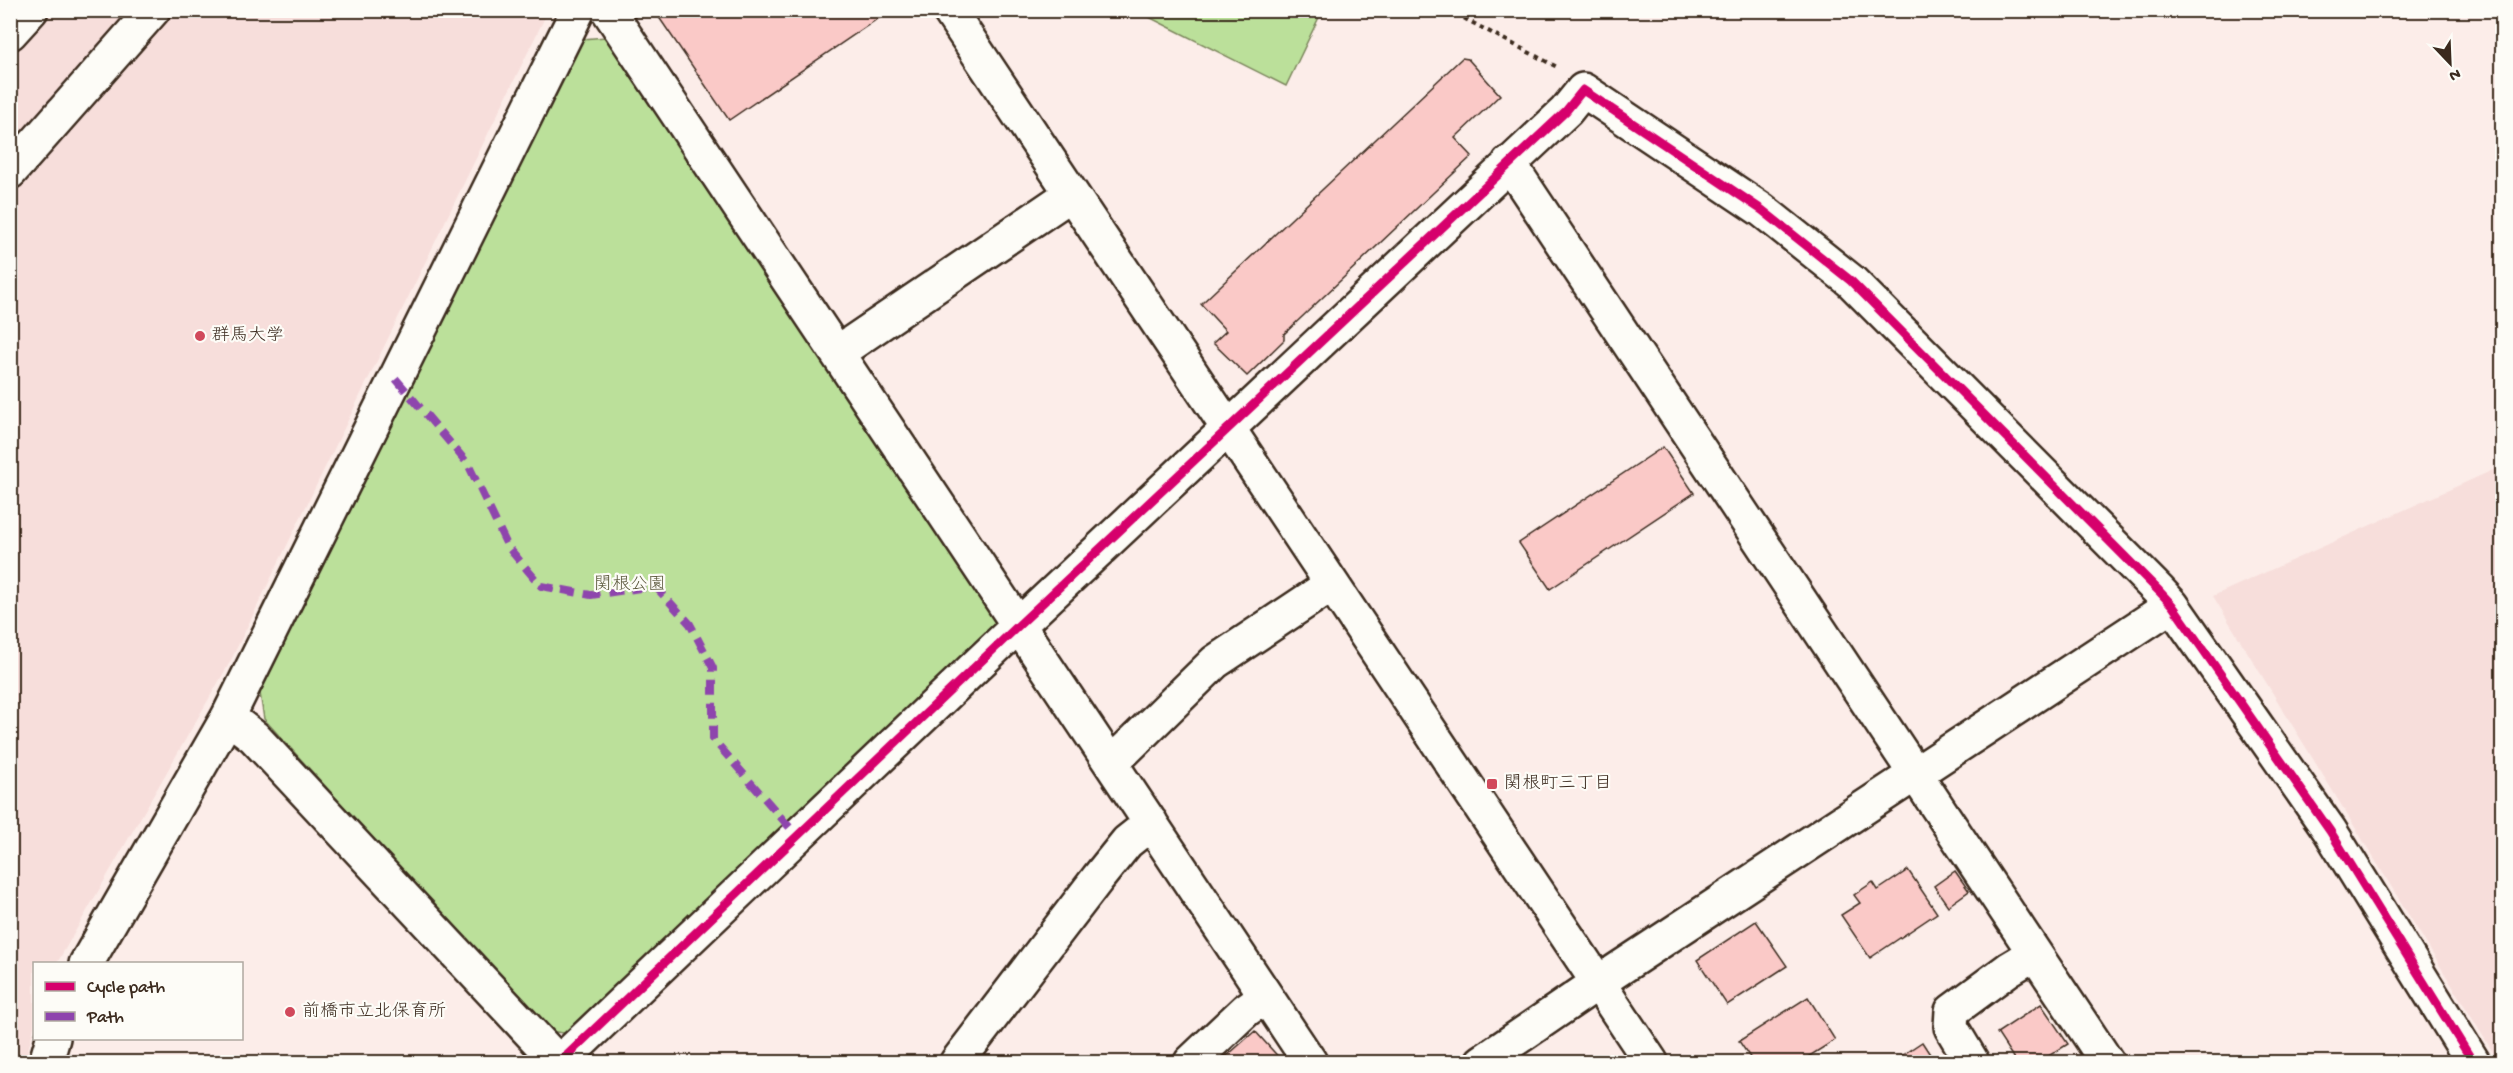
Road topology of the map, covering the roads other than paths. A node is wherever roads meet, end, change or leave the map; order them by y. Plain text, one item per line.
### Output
1 (31, 10) edge
2 (153, 10) edge
3 (578, 10) edge
4 (608, 10) edge
5 (949, 10) edge
6 (10, 33) edge
7 (1509, 163) junction
8 (10, 172) edge
9 (1071, 194) junction
10 (837, 353) junction
11 (1228, 429) junction
12 (1332, 584) junction
13 (2172, 605) junction
14 (1019, 625) junction
15 (228, 717) junction
16 (1110, 762) junction
17 (1916, 775) junction
18 (1151, 823) junction
19 (2034, 954) junction
20 (87, 962) edge
21 (1599, 982) junction
22 (1266, 996) junction
23 (51, 1040) edge
24 (45, 1062) edge
25 (559, 1062) edge
26 (957, 1062) edge
27 (1191, 1062) edge
28 (1310, 1062) edge
29 (1482, 1062) edge
30 (1651, 1062) edge
31 (1972, 1062) edge
32 (2107, 1062) edge
33 (2473, 1062) edge

1 - 6 street
2 - 8 street
3 - 15 street
4 - 10 street
5 - 9 street
7 - 11 street
7 - 13 street
7 - 17 street
9 - 10 street
9 - 11 street
10 - 14 street
11 - 12 street
11 - 14 street
12 - 16 street
12 - 21 street
13 - 17 street
13 - 33 street
14 - 16 street
14 - 25 street
15 - 20 street
15 - 25 street
16 - 18 street
17 - 19 street
17 - 21 street
18 - 22 street
18 - 26 street
19 - 31 street
19 - 32 street
21 - 29 street
21 - 30 street
22 - 27 street
22 - 28 street
23 - 24 street

